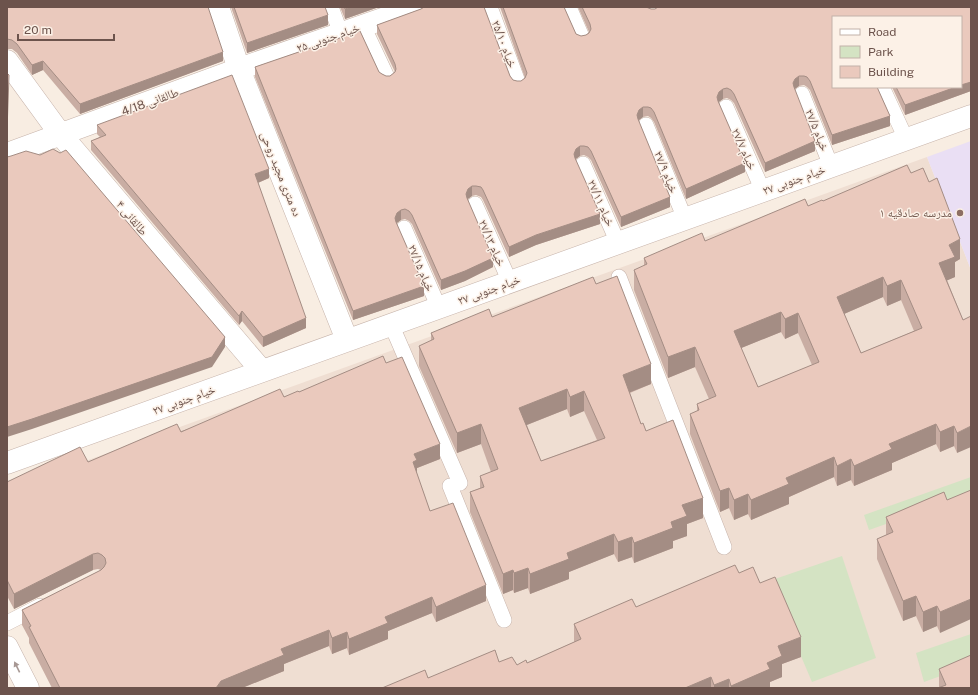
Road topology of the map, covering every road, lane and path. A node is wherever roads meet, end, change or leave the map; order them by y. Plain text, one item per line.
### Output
1 (218, 7) edge
2 (331, 7) edge
3 (490, 7) edge
4 (569, 7) edge
5 (411, 8) edge
6 (363, 26) junction
7 (341, 34) junction
8 (582, 37) edge
9 (7, 61) edge
10 (240, 69) junction
11 (387, 77) edge
12 (518, 82) edge
13 (882, 88) edge
14 (802, 94) dead end
15 (726, 107) dead end
16 (971, 116) edge
17 (646, 125) dead end
18 (61, 134) junction
19 (906, 139) junction
20 (7, 154) edge
21 (583, 164) dead end
22 (831, 166) junction
23 (763, 191) junction
24 (474, 204) dead end
25 (685, 219) junction
26 (404, 228) dead end
27 (618, 243) junction
28 (618, 277) edge
29 (510, 282) junction
30 (438, 308) junction
31 (391, 324) junction
32 (348, 340) junction
33 (262, 371) junction
34 (7, 464) edge
35 (724, 547) dead end
36 (55, 599) edge
37 (504, 620) dead end
38 (7, 624) edge
39 (7, 647) edge
40 (28, 688) edge

1 - 10 street, ده متری مجید روحی
2 - 7 lane
3 - 12 lane, خیام ۲۵/۱۰
4 - 8 lane
5 - 6 street, خیام جنوبی ۲۵
6 - 7 street, خیام جنوبی ۲۵
6 - 11 lane
7 - 10 street, خیام جنوبی ۲۵
9 - 18 street, طالقانی ۴
10 - 18 street, طالقانی 4/18
10 - 32 street, ده متری مجید روحی
13 - 19 lane
14 - 22 lane, خیام ۲۷/۵
15 - 23 lane, خیام ۲۷/۷
16 - 19 street, خیام جنوبی ۲۷
17 - 25 lane, خیام ۲۷/۹
18 - 20 street, طالقانی 4/18
18 - 33 street, طالقانی ۴
19 - 22 street, خیام جنوبی ۲۷
21 - 27 lane, خیام ۲۷/۱۱
22 - 23 street, خیام جنوبی ۲۷
23 - 25 street, خیام جنوبی ۲۷
24 - 29 lane, خیام ۲۷/۱۳
25 - 27 street, خیام جنوبی ۲۷
26 - 30 lane, خیام ۲۷/۱۵
27 - 29 street, خیام جنوبی ۲۷
28 - 35 lane
29 - 30 street, خیام جنوبی ۲۷
30 - 31 street, خیام جنوبی ۲۷
31 - 32 street, خیام جنوبی ۲۷
31 - 37 lane
32 - 33 street, خیام جنوبی ۲۷
33 - 34 street, خیام جنوبی ۲۷
36 - 38 lane
40 -> 39 street

